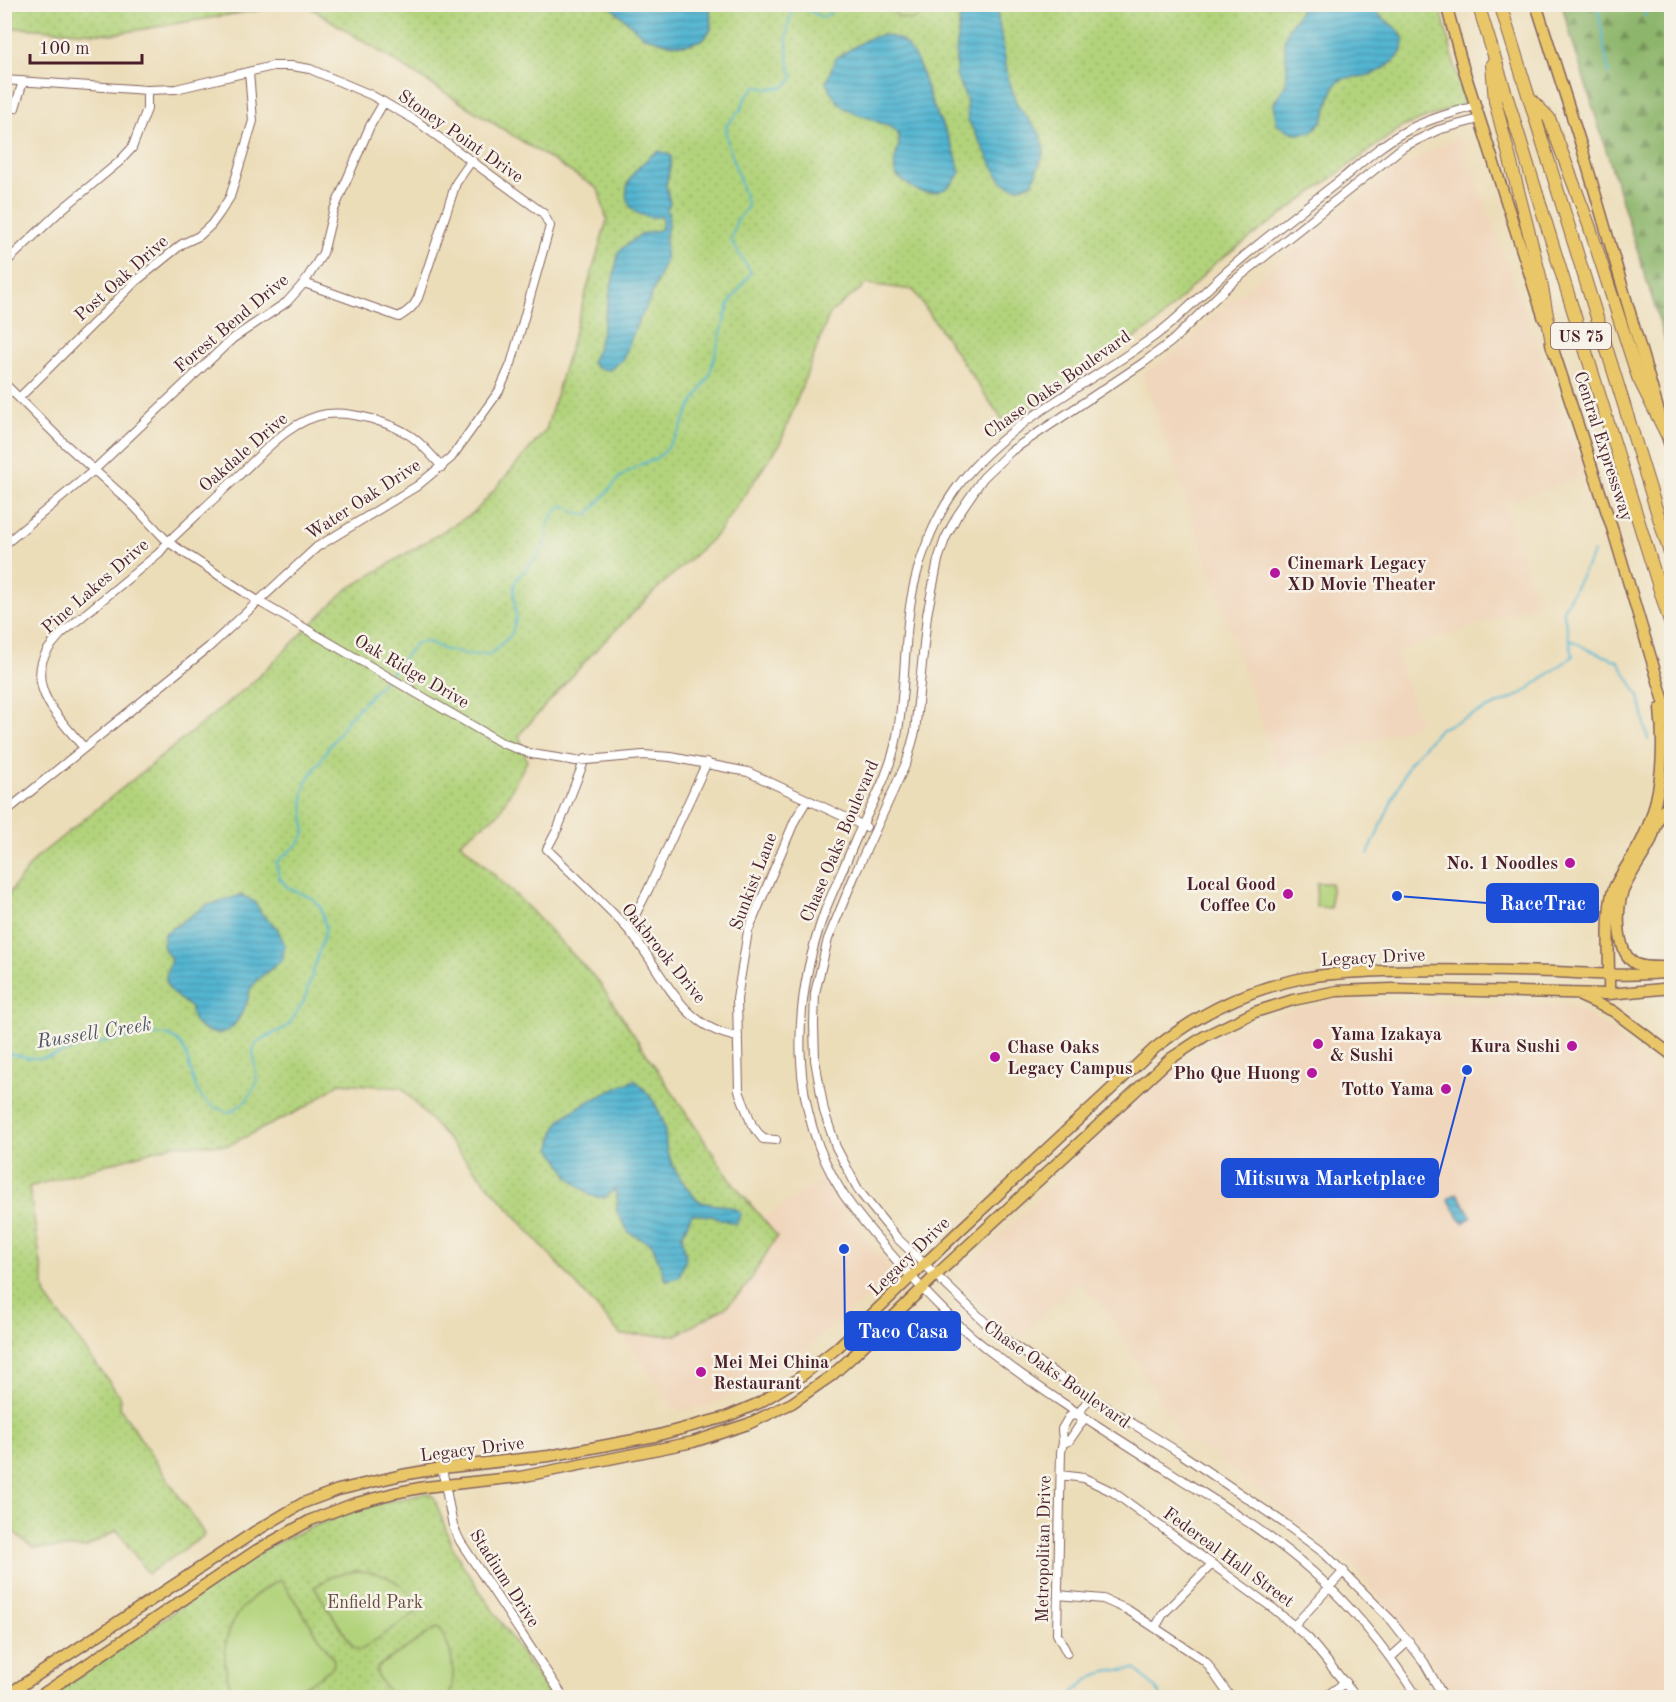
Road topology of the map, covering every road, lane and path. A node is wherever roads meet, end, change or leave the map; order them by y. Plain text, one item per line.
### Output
1 (1446, 4) edge
2 (1478, 4) edge
3 (1500, 4) edge
4 (1536, 4) edge
5 (1490, 42) junction
6 (249, 72) junction
7 (4, 80) edge
8 (23, 81) junction
9 (147, 90) junction
10 (1528, 97) junction
11 (384, 102) junction
12 (1475, 106) junction
13 (15, 108) dead end
14 (1479, 119) junction
15 (472, 160) junction
16 (1347, 174) junction
17 (1355, 186) junction
18 (543, 213) joint
19 (4, 264) edge
20 (1222, 275) junction
21 (304, 283) junction
22 (1230, 284) junction
23 (1553, 349) junction
24 (1101, 373) junction
25 (4, 383) edge
26 (1109, 384) junction
27 (19, 398) junction
28 (1666, 433) junction
29 (1671, 452) edge
30 (442, 467) junction
31 (972, 468) junction
32 (93, 471) junction
33 (983, 478) junction
34 (939, 519) junction
35 (952, 527) junction
36 (7, 539) edge
37 (168, 542) junction
38 (1671, 560) edge
39 (258, 601) junction
40 (1671, 629) edge
41 (1658, 685) junction
42 (1671, 728) edge
43 (84, 748) junction
44 (585, 759) junction
45 (707, 762) junction
46 (807, 800) junction
47 (1671, 803) edge
48 (4, 813) edge
49 (862, 825) junction
50 (875, 830) junction
51 (627, 929) junction
52 (1486, 970) junction
53 (1671, 970) edge
54 (1349, 971) junction
55 (1610, 974) junction
56 (1671, 988) edge
57 (803, 989) junction
58 (1349, 990) junction
59 (1472, 991) junction
60 (815, 993) junction
61 (1572, 993) junction
62 (1609, 994) junction
63 (1172, 1035) junction
64 (738, 1037) junction
65 (1182, 1050) junction
66 (1671, 1055) edge
67 (1074, 1123) junction
68 (1086, 1135) junction
69 (776, 1140) dead end
70 (850, 1175) junction
71 (836, 1181) junction
72 (923, 1265) junction
73 (935, 1276) junction
74 (911, 1277) junction
75 (923, 1289) junction
76 (771, 1396) junction
77 (1090, 1397) junction
78 (777, 1411) junction
79 (1079, 1413) junction
80 (655, 1436) junction
81 (1064, 1443) junction
82 (656, 1451) junction
83 (442, 1468) junction
84 (1061, 1475) junction
85 (445, 1485) junction
86 (1212, 1564) junction
87 (1344, 1571) junction
88 (1330, 1588) junction
89 (1058, 1595) junction
90 (1294, 1626) junction
91 (1155, 1628) junction
92 (87, 1641) junction
93 (1409, 1641) junction
94 (1067, 1653) dead end
95 (99, 1656) junction
96 (1391, 1658) junction
97 (1346, 1682) junction
98 (4, 1697) edge
99 (37, 1698) edge
100 (564, 1698) edge
101 (1231, 1698) edge
102 (1323, 1698) edge
103 (1357, 1698) edge
104 (1418, 1698) edge
105 (1444, 1698) edge

1 - 12 main road, Central Expressway
2 - 5 highway, Central Expressway / US 75
3 - 10 highway, Central Expressway / US 75
4 - 28 main road
5 - 23 highway
5 - 40 highway, Central Expressway / US 75
6 - 9 street, Stoney Point Drive
6 - 11 street, Stoney Point Drive
6 - 27 street, Post Oak Drive
7 - 8 street, Stoney Point Drive
8 - 9 street, Stoney Point Drive
8 - 13 street
9 - 19 street
10 - 28 highway
10 - 38 highway, Central Expressway / US 75
11 - 15 street, Stoney Point Drive
11 - 21 street, Forest Bend Drive
12 - 14 main road, Central Expressway
12 - 16 street, Chase Oaks Boulevard
14 - 17 street, Chase Oaks Boulevard
14 - 23 main road, Central Expressway
15 - 18 street, Stoney Point Drive
15 - 21 street
16 - 17 street
16 - 20 street, Chase Oaks Boulevard
17 - 22 street, Chase Oaks Boulevard
18 - 30 street, Water Oak Drive
20 - 22 street
20 - 24 street, Chase Oaks Boulevard
21 - 32 street, Forest Bend Drive
22 - 26 street, Chase Oaks Boulevard
23 - 41 main road, Central Expressway
24 - 26 street
24 - 31 street, Chase Oaks Boulevard
25 - 27 street, Oak Ridge Drive
26 - 33 street, Chase Oaks Boulevard
27 - 32 street, Oak Ridge Drive
28 - 29 main road
30 - 37 street, Oakdale Drive
30 - 39 street, Water Oak Drive
31 - 33 street
31 - 34 street, Chase Oaks Boulevard
32 - 36 street, Forest Bend Drive
32 - 37 street, Oak Ridge Drive
33 - 35 street, Chase Oaks Boulevard
34 - 35 street
34 - 49 street, Chase Oaks Boulevard
35 - 50 street, Chase Oaks Boulevard
37 - 39 street, Oak Ridge Drive
37 - 43 street, Pine Lakes Drive
39 - 43 street, Water Oak Drive
39 - 44 street, Oak Ridge Drive
41 - 42 main road, Central Expressway
41 - 55 main road
43 - 48 street, Water Oak Drive
44 - 45 street, Oak Ridge Drive
44 - 51 street, Oakbrook Drive
45 - 46 street, Oak Ridge Drive
45 - 51 street
46 - 49 street, Oak Ridge Drive
46 - 64 street, Sunkist Lane
47 - 53 main road
49 - 50 street, Oak Ridge Drive
49 - 57 street, Chase Oaks Boulevard
50 - 60 street, Chase Oaks Boulevard
51 - 64 street, Oakbrook Drive
52 - 54 main road, Legacy Drive
52 - 55 main road, Legacy Drive
52 - 59 main road
53 - 55 main road, Legacy Drive
54 - 58 main road
54 - 63 main road, Legacy Drive
55 - 62 main road
56 - 62 main road, Legacy Drive
57 - 60 street
57 - 71 street, Chase Oaks Boulevard
58 - 59 main road, Legacy Drive
58 - 65 main road, Legacy Drive
59 - 61 main road, Legacy Drive
60 - 70 street, Chase Oaks Boulevard
61 - 62 main road, Legacy Drive
61 - 66 main road
63 - 65 main road
63 - 67 main road, Legacy Drive
64 - 69 street, Sunkist Lane
65 - 68 main road, Legacy Drive
67 - 68 main road
67 - 72 main road, Legacy Drive
68 - 73 main road, Legacy Drive
70 - 71 street
70 - 72 street, Chase Oaks Boulevard
71 - 74 street, Chase Oaks Boulevard
72 - 73 street, Chase Oaks Boulevard
72 - 74 main road, Legacy Drive
73 - 75 main road, Legacy Drive
73 - 77 street, Chase Oaks Boulevard
74 - 75 street, Chase Oaks Boulevard
74 - 76 main road, Legacy Drive
75 - 78 main road, Legacy Drive
75 - 79 street, Chase Oaks Boulevard
76 - 78 main road
76 - 80 main road, Legacy Drive
77 - 79 street, Metropolitan Drive
77 - 87 street, Chase Oaks Boulevard
78 - 82 main road, Legacy Drive
79 - 81 street, Metropolitan Drive
79 - 81 street, Metropolitan Drive
79 - 88 street, Chase Oaks Boulevard
80 - 82 main road
80 - 83 main road, Legacy Drive
81 - 84 street, Metropolitan Drive
82 - 85 main road, Legacy Drive
83 - 85 street, Stadium Drive
83 - 92 main road, Legacy Drive
84 - 86 street, Federeal Hall Street
84 - 89 street, Metropolitan Drive
85 - 95 main road, Legacy Drive
85 - 100 street, Stadium Drive
86 - 90 street, Federeal Hall Street
86 - 91 street
87 - 88 street
87 - 93 street, Chase Oaks Boulevard
88 - 90 street
88 - 96 street, Chase Oaks Boulevard
89 - 91 street
89 - 94 street, Metropolitan Drive
90 - 97 street, Federeal Hall Street
91 - 101 street
92 - 95 main road
92 - 98 main road, Legacy Drive
93 - 96 street
93 - 105 street, Chase Oaks Boulevard
95 - 99 main road, Legacy Drive
96 - 104 street, Chase Oaks Boulevard
97 - 102 street
97 - 103 street, Federeal Hall Street

